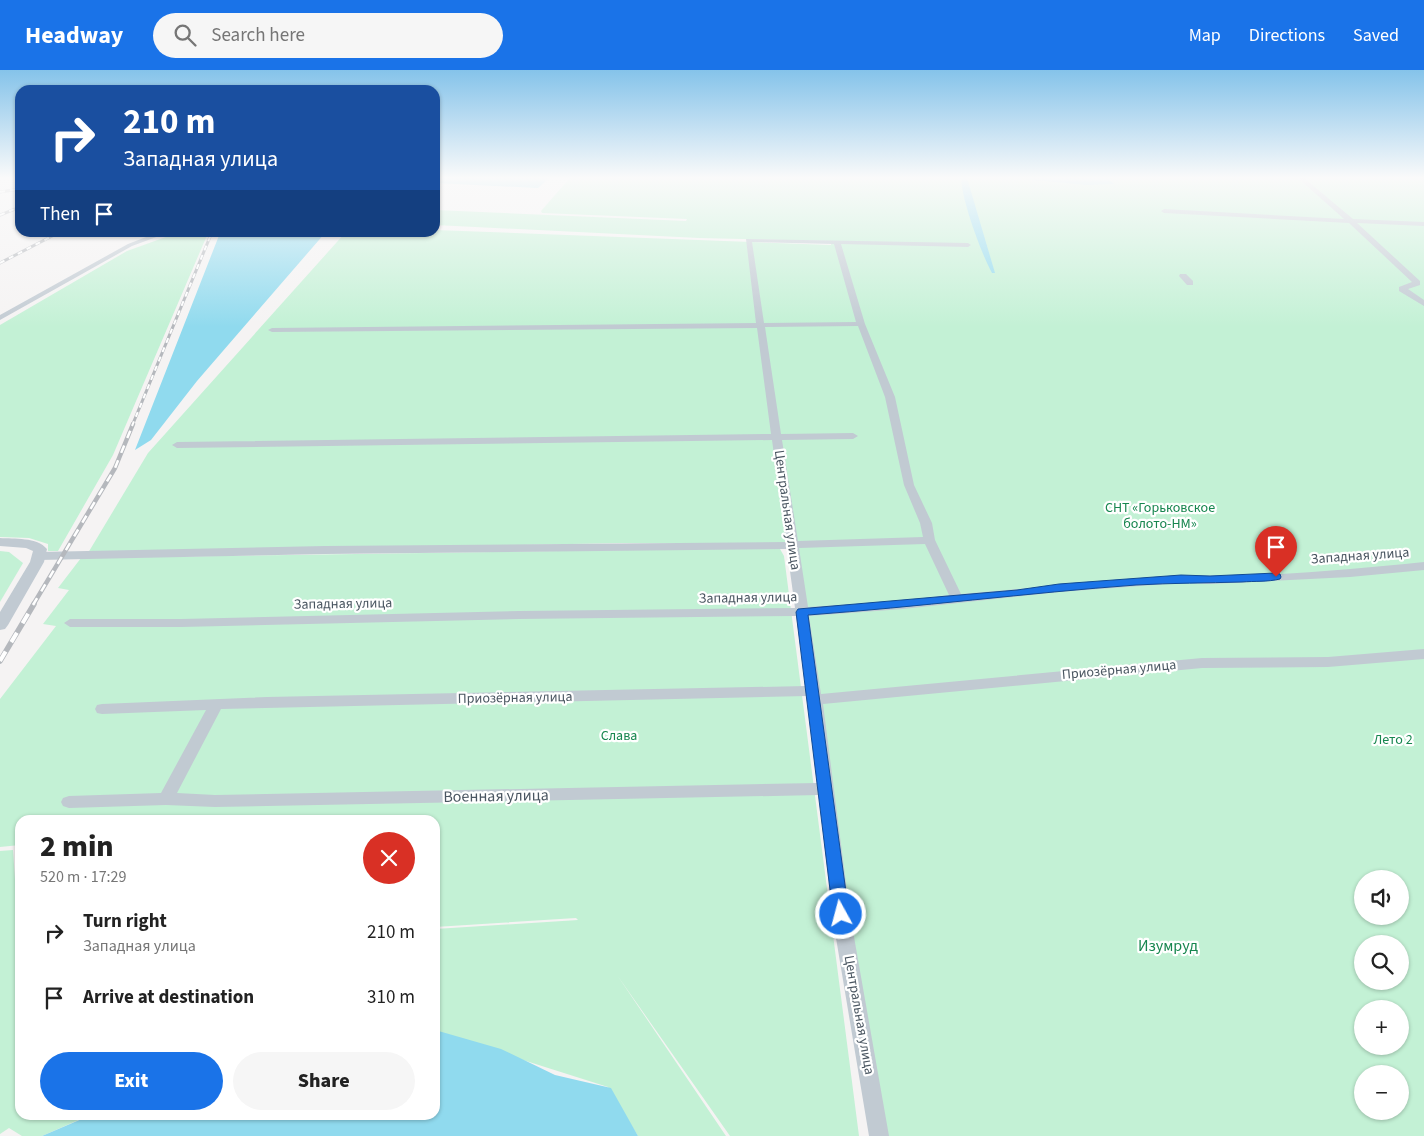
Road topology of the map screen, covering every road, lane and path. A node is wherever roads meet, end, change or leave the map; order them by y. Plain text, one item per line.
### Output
1 (1358, 228) edge
2 (154, 237) edge
3 (837, 242) junction
4 (968, 245) dead end
5 (1183, 276) dead end
6 (1190, 283) dead end
7 (1424, 304) edge
8 (0, 318) edge
9 (861, 324) junction
10 (760, 326) junction
11 (272, 330) dead end
12 (853, 436) dead end
13 (777, 438) junction
14 (177, 445) dead end
15 (930, 540) junction
16 (0, 542) edge
17 (792, 545) junction
18 (40, 556) junction
19 (1424, 566) edge
20 (957, 598) junction
21 (802, 612) junction
22 (70, 623) dead end
23 (0, 625) edge
24 (1424, 654) edge
25 (814, 695) junction
26 (216, 705) junction
27 (102, 708) dead end
28 (826, 789) junction
29 (166, 799) junction
30 (69, 802) dead end
31 (879, 1136) edge

1 - 7 street
2 - 8 street
3 - 4 street
3 - 9 street
3 - 10 street, Центральная улица
5 - 6 street
9 - 10 street
9 - 15 street
10 - 11 street
10 - 13 street, Центральная улица
12 - 13 street
13 - 14 street
13 - 17 street, Центральная улица
15 - 17 street
15 - 20 street
16 - 18 street
17 - 18 street
17 - 21 street, Центральная улица
18 - 23 street
19 - 20 street, Западная улица
20 - 21 street, Западная улица
21 - 22 street, Западная улица
21 - 25 street, Центральная улица
24 - 25 street, Приозёрная улица
25 - 26 street, Приозёрная улица
25 - 28 street, Центральная улица
26 - 27 street, Приозёрная улица
26 - 29 street
28 - 29 street, Военная улица
28 - 31 street, Центральная улица
29 - 30 street, Военная улица

